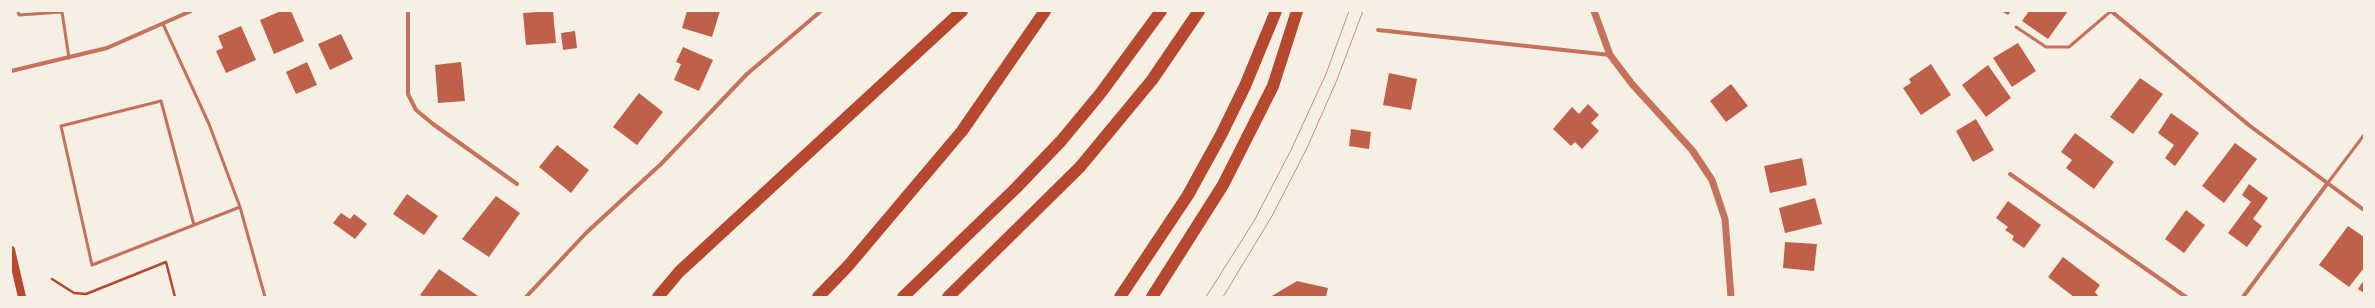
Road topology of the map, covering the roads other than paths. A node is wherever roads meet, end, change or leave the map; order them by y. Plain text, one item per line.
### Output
1 (18, 11) edge
2 (191, 11) edge
3 (408, 11) edge
4 (821, 11) edge
5 (962, 11) edge
6 (1045, 11) edge
7 (1161, 11) edge
8 (1198, 11) edge
9 (1276, 11) edge
10 (1297, 11) edge
11 (1594, 11) edge
12 (2111, 11) edge
13 (62, 12) edge
14 (163, 24) junction
15 (2016, 27) dead end
16 (1378, 30) dead end
17 (1610, 55) junction
18 (69, 58) junction
19 (11, 72) edge
20 (2364, 135) edge
21 (2010, 174) dead end
22 (518, 184) dead end
23 (2327, 184) junction
24 (240, 207) junction
25 (2364, 210) edge
26 (194, 224) junction
27 (11, 250) edge
28 (22, 297) edge
29 (265, 297) edge
30 (526, 297) edge
31 (658, 297) edge
32 (818, 297) edge
33 (903, 297) edge
34 (948, 297) edge
35 (1120, 297) edge
36 (1152, 297) edge
37 (1730, 297) edge
38 (2186, 297) edge
39 (2243, 297) edge

1 - 13 lane
2 - 14 street
3 - 22 street
4 - 30 street
5 - 31 highway
6 - 32 highway
7 - 33 highway
8 - 34 highway
9 - 35 highway
10 - 36 highway
11 - 17 street
12 - 15 lane
12 - 23 street
13 - 18 lane
14 - 18 street
14 - 24 lane
16 - 17 street
17 - 37 street
18 - 19 street
20 - 23 lane
21 - 38 street
23 - 25 street
23 - 39 street
24 - 26 lane
24 - 29 lane
26 - 26 lane
27 - 28 main road

